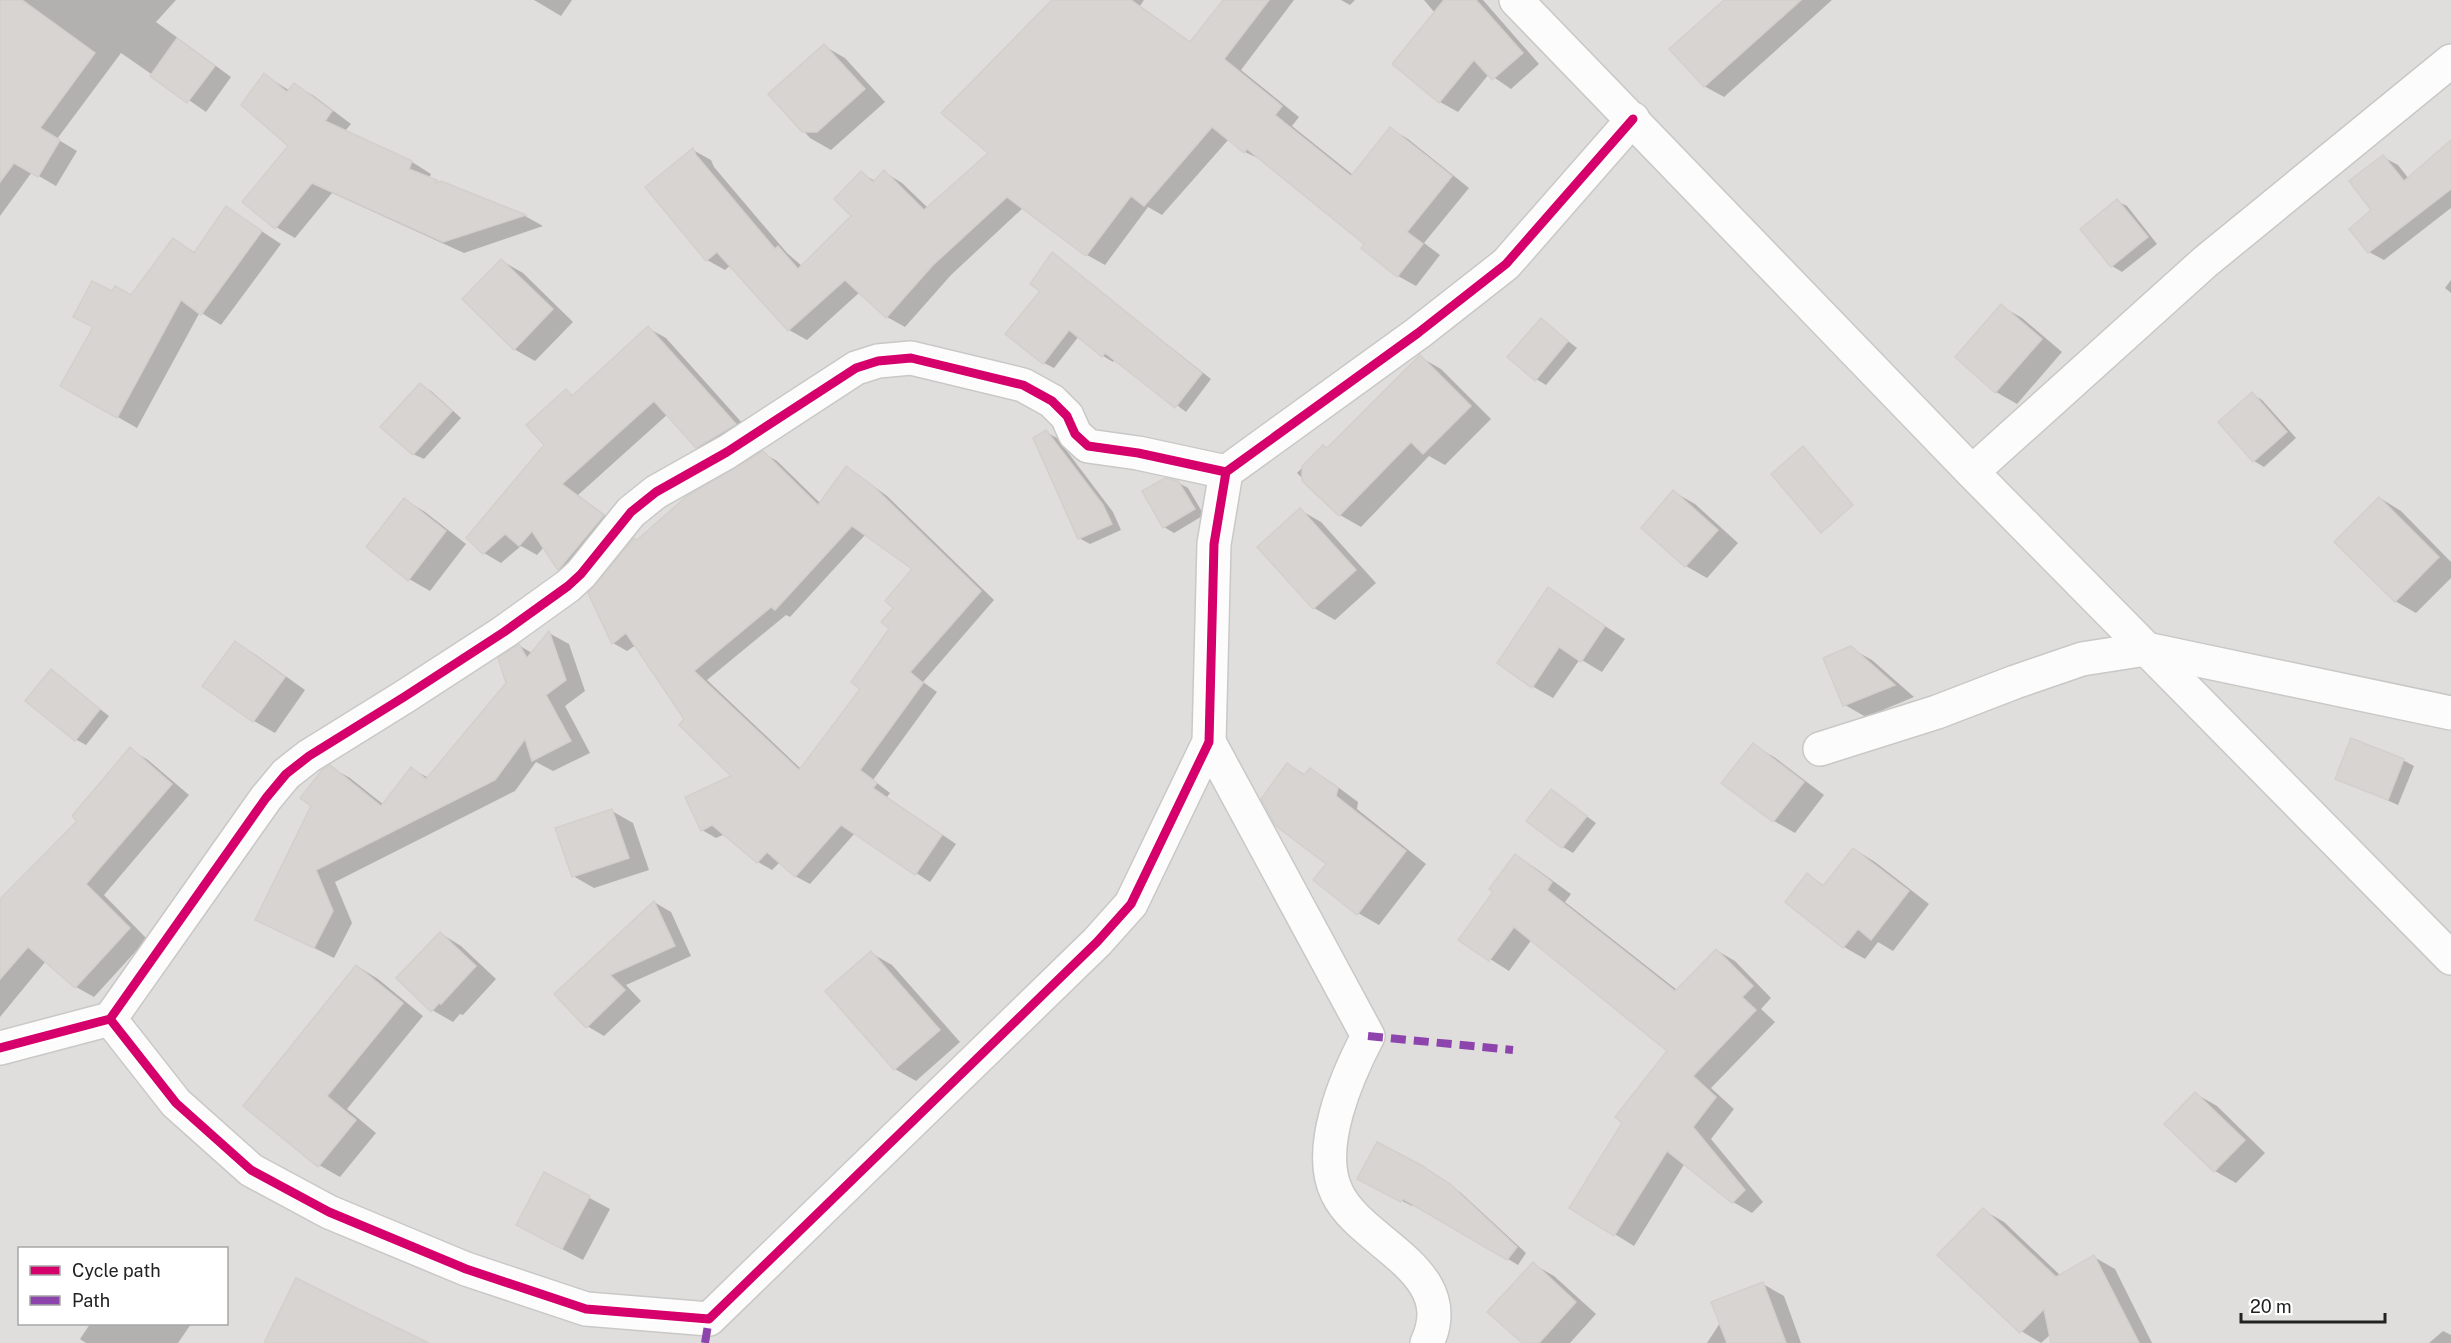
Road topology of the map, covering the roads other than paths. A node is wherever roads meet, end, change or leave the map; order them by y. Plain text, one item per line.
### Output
1 (1516, 0) edge
2 (2451, 62) edge
3 (1633, 119) junction
4 (1226, 472) junction
5 (1972, 472) junction
6 (2146, 649) junction
7 (2451, 713) edge
8 (1209, 742) junction
9 (1820, 749) dead end
10 (2451, 958) edge
11 (110, 1019) junction
12 (0, 1048) edge
13 (1427, 1343) edge

1 - 3 street
2 - 5 street
3 - 4 street
3 - 5 street
4 - 8 street
4 - 11 street
5 - 6 street
6 - 7 street
6 - 9 street
6 - 10 street
8 - 11 street
8 - 13 street
11 - 12 street

